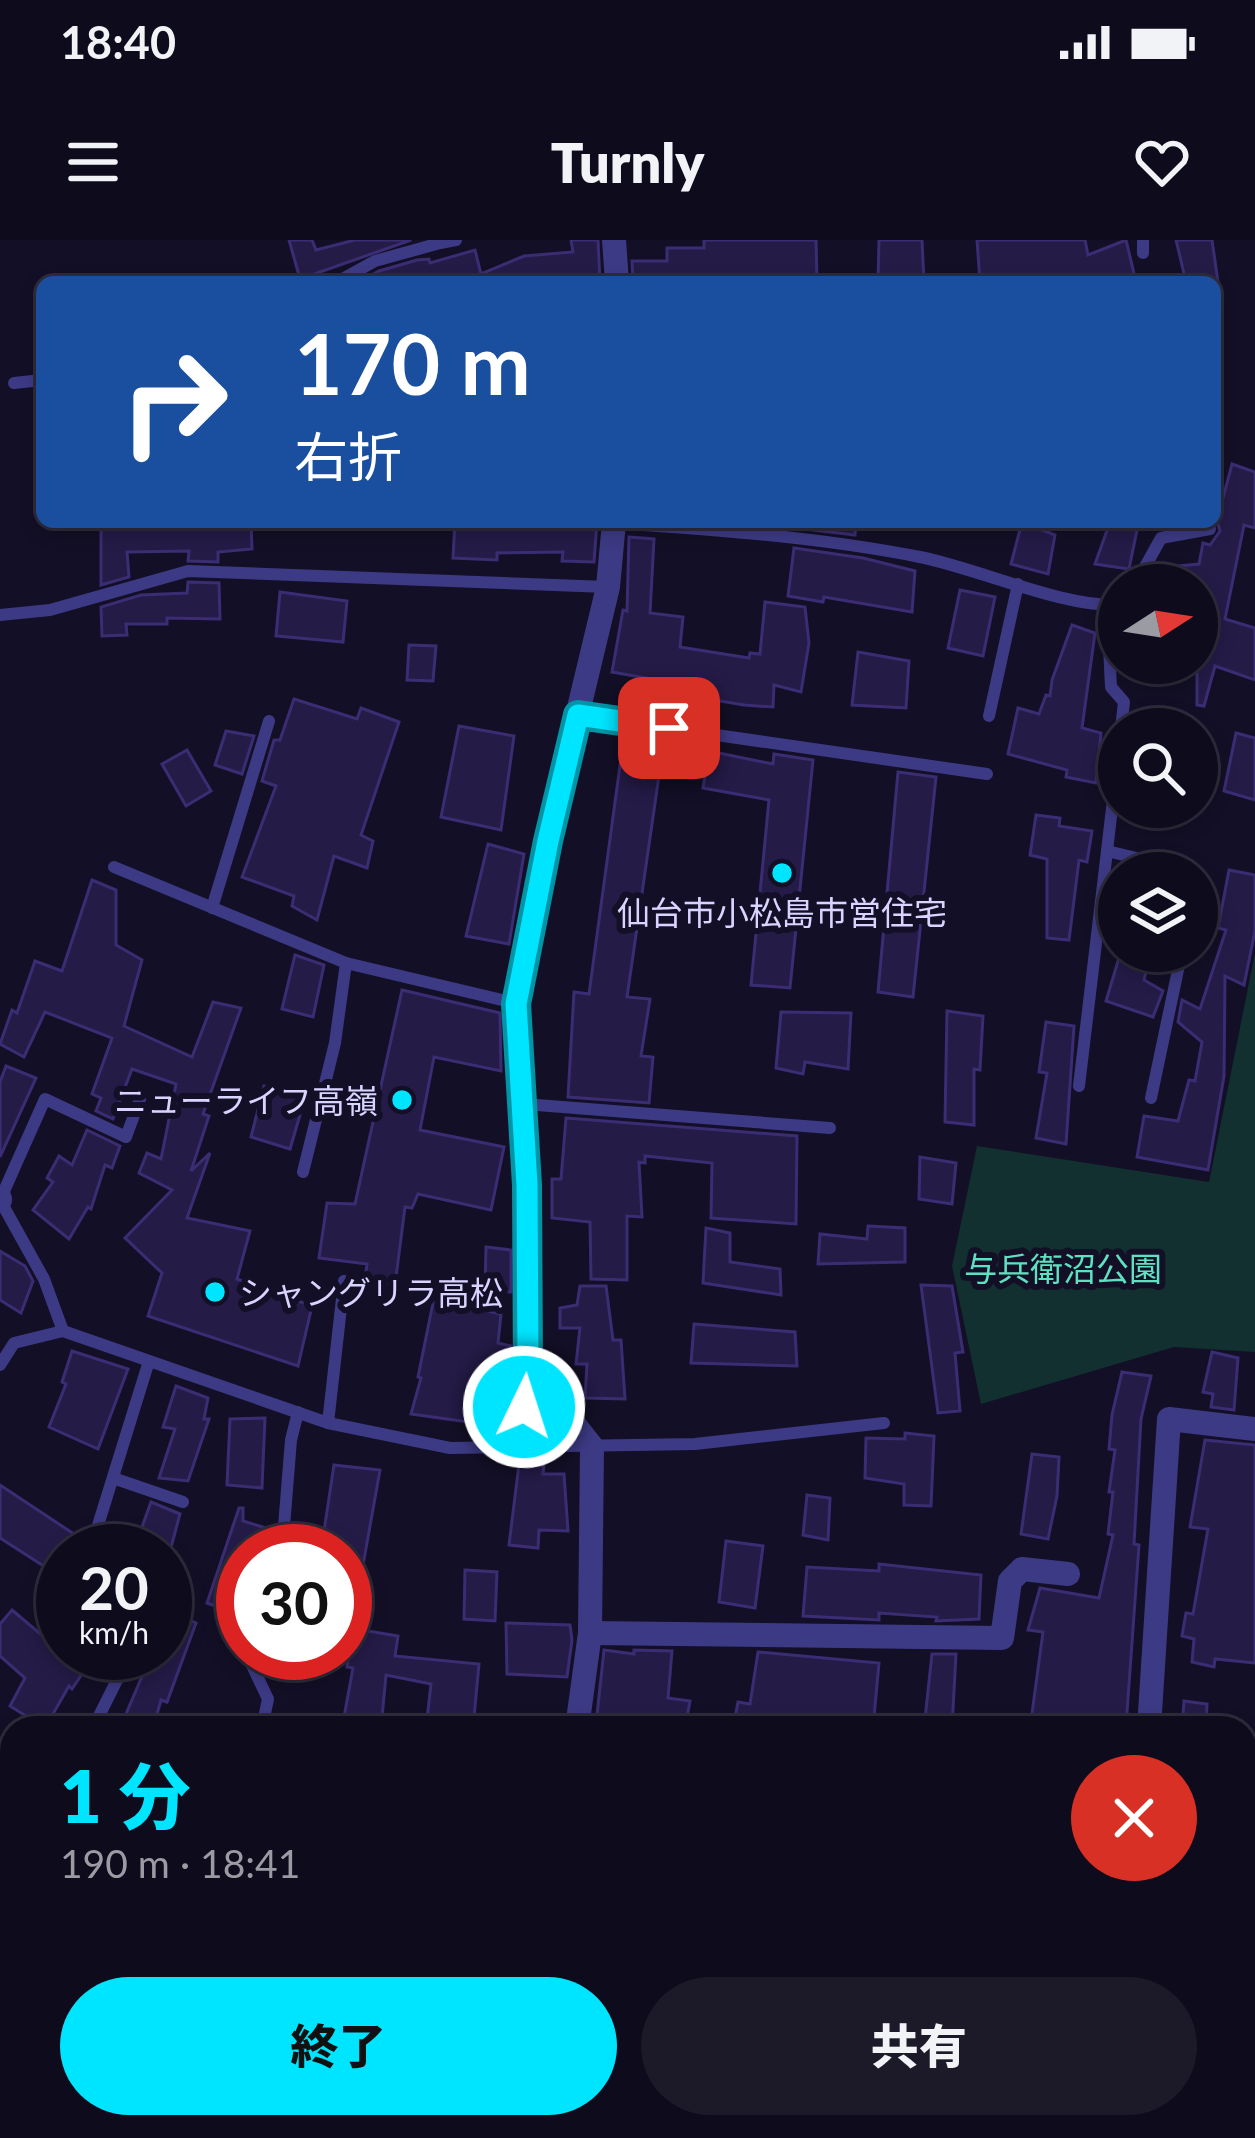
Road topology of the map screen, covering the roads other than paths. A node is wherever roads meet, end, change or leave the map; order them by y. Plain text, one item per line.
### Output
1 (456, 240) edge
2 (614, 240) edge
3 (440, 242) edge
4 (348, 276) edge
5 (617, 276) edge
6 (36, 381) edge
7 (14, 383) dead end
8 (613, 528) edge
9 (703, 528) edge
10 (1210, 529) dead end
11 (1147, 564) edge
12 (1018, 584) junction
13 (608, 587) junction
14 (1098, 603) edge
15 (0, 615) edge
16 (578, 715) junction
17 (988, 716) dead end
18 (268, 722) dead end
19 (987, 774) dead end
20 (1110, 828) edge
21 (1107, 851) junction
22 (1111, 852) edge
23 (113, 867) dead end
24 (212, 908) junction
25 (346, 963) junction
26 (1178, 972) edge
27 (516, 1004) junction
28 (1078, 1086) dead end
29 (1151, 1098) dead end
30 (140, 1099) dead end
31 (524, 1103) junction
32 (830, 1128) dead end
33 (303, 1172) dead end
34 (0, 1200) edge
35 (344, 1281) dead end
36 (63, 1330) junction
37 (149, 1361) junction
38 (0, 1365) edge
39 (528, 1366) junction
40 (298, 1412) junction
41 (328, 1423) junction
42 (884, 1423) dead end
43 (1255, 1429) edge
44 (519, 1448) junction
45 (592, 1448) junction
46 (112, 1478) junction
47 (183, 1502) dead end
48 (98, 1524) edge
49 (285, 1524) edge
50 (1068, 1574) dead end
51 (590, 1633) junction
52 (117, 1680) edge
53 (259, 1680) edge
54 (100, 1716) edge
55 (264, 1716) edge
56 (579, 1716) edge
57 (1150, 1716) edge

1 - 3 lane
2 - 5 street
3 - 4 lane
6 - 7 lane
8 - 13 street
9 - 12 lane
10 - 11 lane
12 - 14 lane
12 - 17 lane
13 - 15 lane
13 - 16 street
16 - 19 lane
16 - 27 street
18 - 24 lane
20 - 21 lane
21 - 22 lane
21 - 28 lane
23 - 24 lane
24 - 25 lane
25 - 27 lane
25 - 33 lane
26 - 29 lane
27 - 31 street
30 - 34 lane
31 - 32 lane
31 - 39 street
34 - 36 lane
35 - 41 lane
36 - 37 lane
36 - 38 lane
37 - 40 lane
37 - 46 lane
39 - 44 street
39 - 45 street
40 - 41 lane
40 - 49 lane
41 - 44 lane
42 - 45 lane
43 - 57 street
44 - 45 lane
45 - 51 street
46 - 47 lane
46 - 48 lane
50 - 51 street
51 - 56 street
52 - 54 lane
53 - 55 lane

